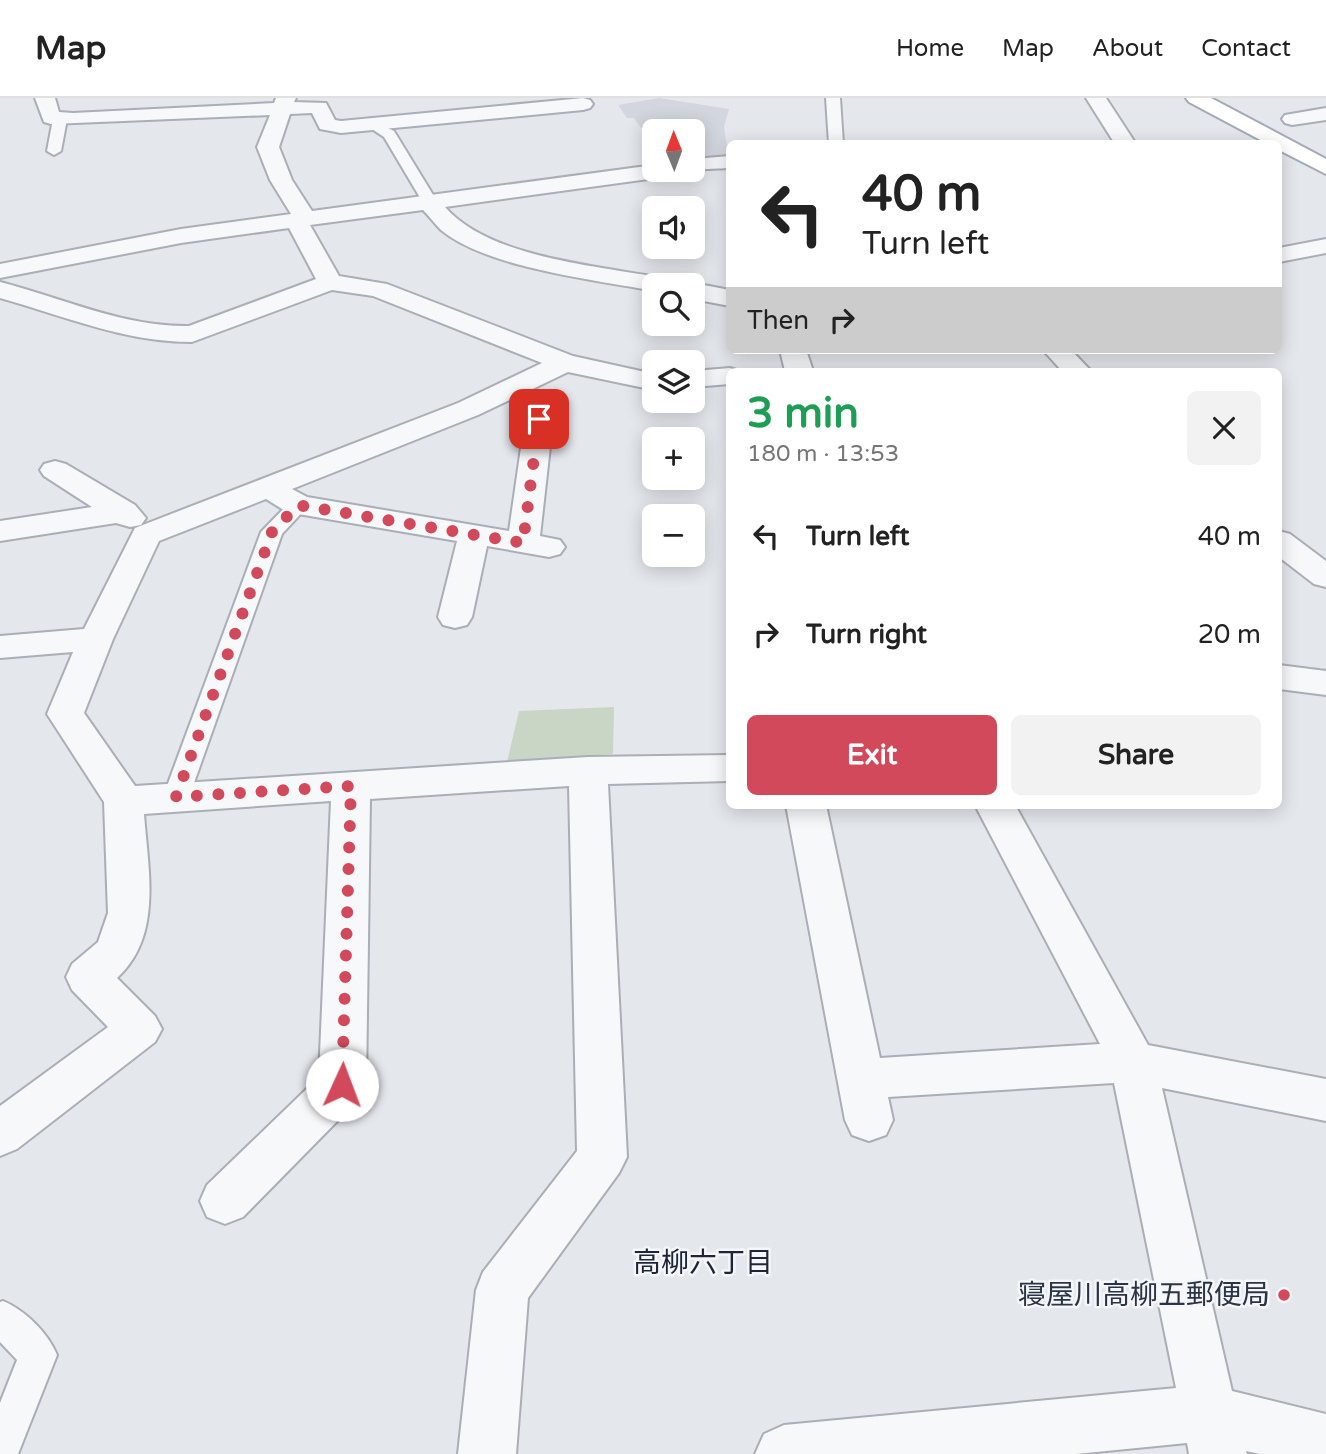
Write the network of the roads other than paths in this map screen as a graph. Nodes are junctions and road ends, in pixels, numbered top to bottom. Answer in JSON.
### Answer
{"nodes":[{"id":1,"x":45,"y":98,"type":"edge"},
{"id":2,"x":833,"y":98,"type":"edge"},
{"id":3,"x":1096,"y":98,"type":"edge"},
{"id":4,"x":1196,"y":98,"type":"edge"},
{"id":5,"x":1316,"y":98,"type":"edge"},
{"id":6,"x":284,"y":103,"type":"edge"},
{"id":7,"x":583,"y":104,"type":"dead end"},
{"id":8,"x":1273,"y":108,"type":"dead end"},
{"id":9,"x":1326,"y":113,"type":"edge"},
{"id":10,"x":60,"y":119,"type":"junction"},
{"id":11,"x":1292,"y":119,"type":"junction"},
{"id":12,"x":373,"y":125,"type":"junction"},
{"id":13,"x":1326,"y":138,"type":"edge"},
{"id":14,"x":836,"y":140,"type":"edge"},
{"id":15,"x":1123,"y":140,"type":"edge"},
{"id":16,"x":1276,"y":140,"type":"edge"},
{"id":17,"x":1282,"y":143,"type":"edge"},
{"id":18,"x":54,"y":151,"type":"dead end"},
{"id":19,"x":726,"y":162,"type":"edge"},
{"id":20,"x":705,"y":165,"type":"edge"},
{"id":21,"x":1326,"y":169,"type":"edge"},
{"id":22,"x":642,"y":173,"type":"edge"},
{"id":23,"x":430,"y":203,"type":"junction"},
{"id":24,"x":301,"y":220,"type":"junction"},
{"id":25,"x":1326,"y":246,"type":"edge"},
{"id":26,"x":1284,"y":248,"type":"edge"},
{"id":27,"x":0,"y":271,"type":"edge"},
{"id":28,"x":642,"y":281,"type":"edge"},
{"id":29,"x":330,"y":282,"type":"junction"},
{"id":30,"x":0,"y":290,"type":"edge"},
{"id":31,"x":705,"y":293,"type":"edge"},
{"id":32,"x":726,"y":297,"type":"edge"},
{"id":33,"x":1059,"y":354,"type":"edge"},
{"id":34,"x":565,"y":363,"type":"junction"},
{"id":35,"x":1074,"y":368,"type":"edge"},
{"id":36,"x":726,"y":376,"type":"edge"},
{"id":37,"x":705,"y":378,"type":"edge"},
{"id":38,"x":642,"y":379,"type":"edge"},
{"id":39,"x":539,"y":419,"type":"dead end"},
{"id":40,"x":55,"y":470,"type":"dead end"},
{"id":41,"x":283,"y":496,"type":"junction"},
{"id":42,"x":135,"y":523,"type":"junction"},
{"id":43,"x":0,"y":531,"type":"edge"},
{"id":44,"x":474,"y":535,"type":"junction"},
{"id":45,"x":1301,"y":549,"type":"edge"},
{"id":46,"x":1326,"y":577,"type":"edge"},
{"id":47,"x":455,"y":617,"type":"dead end"},
{"id":48,"x":96,"y":639,"type":"junction"},
{"id":49,"x":0,"y":647,"type":"edge"},
{"id":50,"x":1282,"y":677,"type":"edge"},
{"id":51,"x":1326,"y":683,"type":"edge"},
{"id":52,"x":726,"y":768,"type":"edge"},
{"id":53,"x":588,"y":771,"type":"junction"},
{"id":54,"x":351,"y":786,"type":"junction"},
{"id":55,"x":176,"y":797,"type":"junction"},
{"id":56,"x":124,"y":801,"type":"junction"},
{"id":57,"x":807,"y":809,"type":"edge"},
{"id":58,"x":997,"y":809,"type":"edge"},
{"id":59,"x":1133,"y":1062,"type":"junction"},
{"id":60,"x":1326,"y":1100,"type":"edge"},
{"id":61,"x":0,"y":1134,"type":"edge"},
{"id":62,"x":225,"y":1201,"type":"dead end"},
{"id":63,"x":3,"y":1320,"type":"dead end"},
{"id":64,"x":1213,"y":1434,"type":"edge"},
{"id":65,"x":1326,"y":1442,"type":"edge"},
{"id":66,"x":947,"y":1446,"type":"edge"},
{"id":67,"x":0,"y":1451,"type":"edge"},
{"id":68,"x":487,"y":1454,"type":"edge"},
{"id":69,"x":784,"y":1454,"type":"edge"}],
"edges":[{"from":1,"to":10,"type":"street"},
{"from":2,"to":14,"type":"lane"},
{"from":3,"to":15,"type":"street"},
{"from":4,"to":16,"type":"main road"},
{"from":5,"to":9,"type":"street"},
{"from":6,"to":10,"type":"street"},
{"from":6,"to":12,"type":"street"},
{"from":6,"to":24,"type":"street"},
{"from":7,"to":12,"type":"street"},
{"from":8,"to":11,"type":"main road"},
{"from":9,"to":11,"type":"street"},
{"from":10,"to":18,"type":"lane"},
{"from":11,"to":13,"type":"main road"},
{"from":12,"to":23,"type":"lane"},
{"from":17,"to":21,"type":"main road"},
{"from":19,"to":20,"type":"street"},
{"from":22,"to":23,"type":"street"},
{"from":23,"to":24,"type":"street"},
{"from":23,"to":28,"type":"street"},
{"from":24,"to":27,"type":"street"},
{"from":24,"to":29,"type":"street"},
{"from":25,"to":26,"type":"street"},
{"from":29,"to":30,"type":"street"},
{"from":29,"to":34,"type":"street"},
{"from":31,"to":32,"type":"street"},
{"from":33,"to":35,"type":"street"},
{"from":34,"to":38,"type":"street"},
{"from":34,"to":41,"type":"street"},
{"from":36,"to":37,"type":"street"},
{"from":39,"to":44,"type":"street"},
{"from":40,"to":42,"type":"street"},
{"from":41,"to":42,"type":"street"},
{"from":41,"to":44,"type":"street"},
{"from":41,"to":55,"type":"lane"},
{"from":42,"to":43,"type":"street"},
{"from":42,"to":48,"type":"street"},
{"from":44,"to":47,"type":"street"},
{"from":45,"to":46,"type":"street"},
{"from":48,"to":49,"type":"street"},
{"from":48,"to":56,"type":"street"},
{"from":50,"to":51,"type":"street"},
{"from":52,"to":53,"type":"street"},
{"from":53,"to":54,"type":"street"},
{"from":53,"to":68,"type":"street"},
{"from":54,"to":55,"type":"street"},
{"from":54,"to":62,"type":"street"},
{"from":55,"to":56,"type":"street"},
{"from":56,"to":61,"type":"street"},
{"from":57,"to":59,"type":"street"},
{"from":58,"to":59,"type":"street"},
{"from":59,"to":60,"type":"street"},
{"from":59,"to":64,"type":"street"},
{"from":63,"to":67,"type":"lane"},
{"from":64,"to":65,"type":"street"},
{"from":64,"to":66,"type":"street"},
{"from":66,"to":69,"type":"street"}]}
